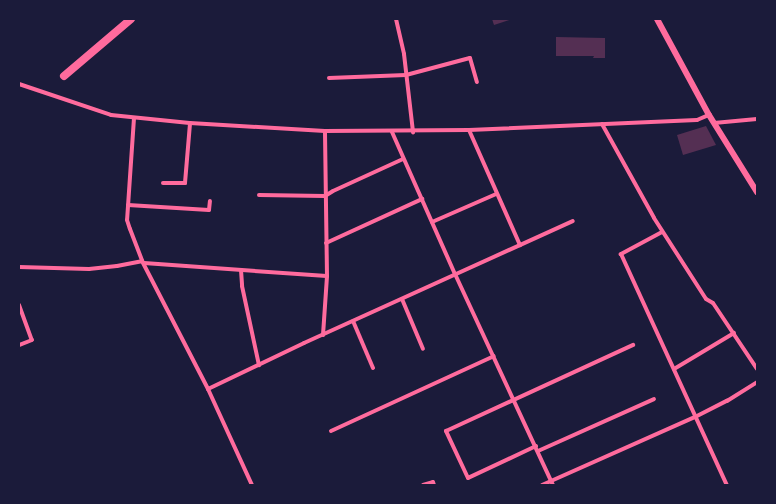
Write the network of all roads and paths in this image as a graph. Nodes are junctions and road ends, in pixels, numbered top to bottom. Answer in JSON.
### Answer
{"nodes":[{"id":1,"x":131,"y":19,"type":"edge"},
{"id":2,"x":398,"y":19,"type":"edge"},
{"id":3,"x":657,"y":19,"type":"edge"},
{"id":4,"x":406,"y":75,"type":"junction"},
{"id":5,"x":64,"y":76,"type":"dead end"},
{"id":6,"x":329,"y":78,"type":"dead end"},
{"id":7,"x":478,"y":82,"type":"dead end"},
{"id":8,"x":19,"y":84,"type":"edge"},
{"id":9,"x":709,"y":115,"type":"junction"},
{"id":10,"x":134,"y":118,"type":"junction"},
{"id":11,"x":757,"y":119,"type":"edge"},
{"id":12,"x":190,"y":123,"type":"junction"},
{"id":13,"x":714,"y":123,"type":"junction"},
{"id":14,"x":602,"y":124,"type":"junction"},
{"id":15,"x":469,"y":130,"type":"junction"},
{"id":16,"x":325,"y":131,"type":"junction"},
{"id":17,"x":392,"y":132,"type":"junction"},
{"id":18,"x":413,"y":132,"type":"junction"},
{"id":19,"x":403,"y":159,"type":"junction"},
{"id":20,"x":163,"y":183,"type":"dead end"},
{"id":21,"x":757,"y":192,"type":"edge"},
{"id":22,"x":496,"y":194,"type":"junction"},
{"id":23,"x":259,"y":195,"type":"dead end"},
{"id":24,"x":325,"y":196,"type":"junction"},
{"id":25,"x":422,"y":199,"type":"junction"},
{"id":26,"x":210,"y":201,"type":"dead end"},
{"id":27,"x":128,"y":205,"type":"junction"},
{"id":28,"x":573,"y":221,"type":"dead end"},
{"id":29,"x":432,"y":222,"type":"junction"},
{"id":30,"x":662,"y":232,"type":"junction"},
{"id":31,"x":326,"y":243,"type":"junction"},
{"id":32,"x":520,"y":245,"type":"junction"},
{"id":33,"x":143,"y":262,"type":"junction"},
{"id":34,"x":19,"y":267,"type":"edge"},
{"id":35,"x":241,"y":270,"type":"junction"},
{"id":36,"x":456,"y":274,"type":"junction"},
{"id":37,"x":327,"y":276,"type":"junction"},
{"id":38,"x":402,"y":299,"type":"junction"},
{"id":39,"x":19,"y":305,"type":"edge"},
{"id":40,"x":353,"y":321,"type":"junction"},
{"id":41,"x":734,"y":333,"type":"junction"},
{"id":42,"x":323,"y":335,"type":"junction"},
{"id":43,"x":19,"y":345,"type":"edge"},
{"id":44,"x":633,"y":345,"type":"dead end"},
{"id":45,"x":423,"y":349,"type":"dead end"},
{"id":46,"x":494,"y":356,"type":"junction"},
{"id":47,"x":259,"y":365,"type":"junction"},
{"id":48,"x":373,"y":368,"type":"dead end"},
{"id":49,"x":674,"y":369,"type":"junction"},
{"id":50,"x":757,"y":369,"type":"edge"},
{"id":51,"x":757,"y":382,"type":"edge"},
{"id":52,"x":208,"y":389,"type":"junction"},
{"id":53,"x":654,"y":399,"type":"dead end"},
{"id":54,"x":514,"y":400,"type":"junction"},
{"id":55,"x":695,"y":417,"type":"junction"},
{"id":56,"x":331,"y":431,"type":"dead end"},
{"id":57,"x":536,"y":446,"type":"junction"},
{"id":58,"x":538,"y":451,"type":"junction"},
{"id":59,"x":551,"y":480,"type":"junction"},
{"id":60,"x":726,"y":484,"type":"edge"},
{"id":61,"x":252,"y":485,"type":"edge"},
{"id":62,"x":423,"y":485,"type":"edge"},
{"id":63,"x":434,"y":485,"type":"edge"},
{"id":64,"x":542,"y":485,"type":"edge"},
{"id":65,"x":553,"y":485,"type":"edge"},
{"id":66,"x":720,"y":485,"type":"edge"}],
"edges":[{"from":1,"to":5,"type":"main road"},
{"from":2,"to":4,"type":"street"},
{"from":3,"to":9,"type":"street"},
{"from":4,"to":6,"type":"street"},
{"from":4,"to":7,"type":"street"},
{"from":4,"to":18,"type":"street"},
{"from":8,"to":10,"type":"street"},
{"from":9,"to":13,"type":"street"},
{"from":9,"to":14,"type":"street"},
{"from":10,"to":12,"type":"street"},
{"from":10,"to":27,"type":"street"},
{"from":11,"to":13,"type":"street"},
{"from":12,"to":16,"type":"street"},
{"from":12,"to":20,"type":"street"},
{"from":13,"to":21,"type":"street"},
{"from":14,"to":15,"type":"street"},
{"from":14,"to":30,"type":"street"},
{"from":15,"to":18,"type":"street"},
{"from":15,"to":22,"type":"street"},
{"from":16,"to":17,"type":"street"},
{"from":16,"to":24,"type":"street"},
{"from":17,"to":18,"type":"street"},
{"from":17,"to":19,"type":"street"},
{"from":19,"to":24,"type":"street"},
{"from":19,"to":25,"type":"street"},
{"from":22,"to":29,"type":"street"},
{"from":22,"to":32,"type":"street"},
{"from":23,"to":24,"type":"street"},
{"from":24,"to":31,"type":"street"},
{"from":25,"to":29,"type":"street"},
{"from":25,"to":31,"type":"street"},
{"from":26,"to":27,"type":"street"},
{"from":27,"to":33,"type":"street"},
{"from":28,"to":32,"type":"street"},
{"from":29,"to":36,"type":"street"},
{"from":30,"to":41,"type":"street"},
{"from":30,"to":49,"type":"street"},
{"from":31,"to":37,"type":"street"},
{"from":32,"to":36,"type":"street"},
{"from":33,"to":34,"type":"street"},
{"from":33,"to":35,"type":"street"},
{"from":33,"to":52,"type":"street"},
{"from":35,"to":37,"type":"street"},
{"from":35,"to":47,"type":"street"},
{"from":36,"to":38,"type":"street"},
{"from":36,"to":46,"type":"street"},
{"from":37,"to":42,"type":"street"},
{"from":38,"to":40,"type":"street"},
{"from":38,"to":45,"type":"street"},
{"from":39,"to":43,"type":"street"},
{"from":40,"to":42,"type":"street"},
{"from":40,"to":48,"type":"street"},
{"from":41,"to":49,"type":"street"},
{"from":41,"to":50,"type":"street"},
{"from":42,"to":47,"type":"street"},
{"from":44,"to":54,"type":"street"},
{"from":46,"to":54,"type":"street"},
{"from":46,"to":56,"type":"street"},
{"from":47,"to":52,"type":"street"},
{"from":49,"to":55,"type":"street"},
{"from":51,"to":55,"type":"street"},
{"from":52,"to":61,"type":"street"},
{"from":53,"to":58,"type":"street"},
{"from":54,"to":57,"type":"street"},
{"from":54,"to":57,"type":"street"},
{"from":55,"to":59,"type":"street"},
{"from":55,"to":60,"type":"street"},
{"from":57,"to":58,"type":"street"},
{"from":58,"to":59,"type":"street"},
{"from":59,"to":64,"type":"street"},
{"from":59,"to":65,"type":"street"},
{"from":60,"to":66,"type":"street"},
{"from":62,"to":63,"type":"street"}]}
